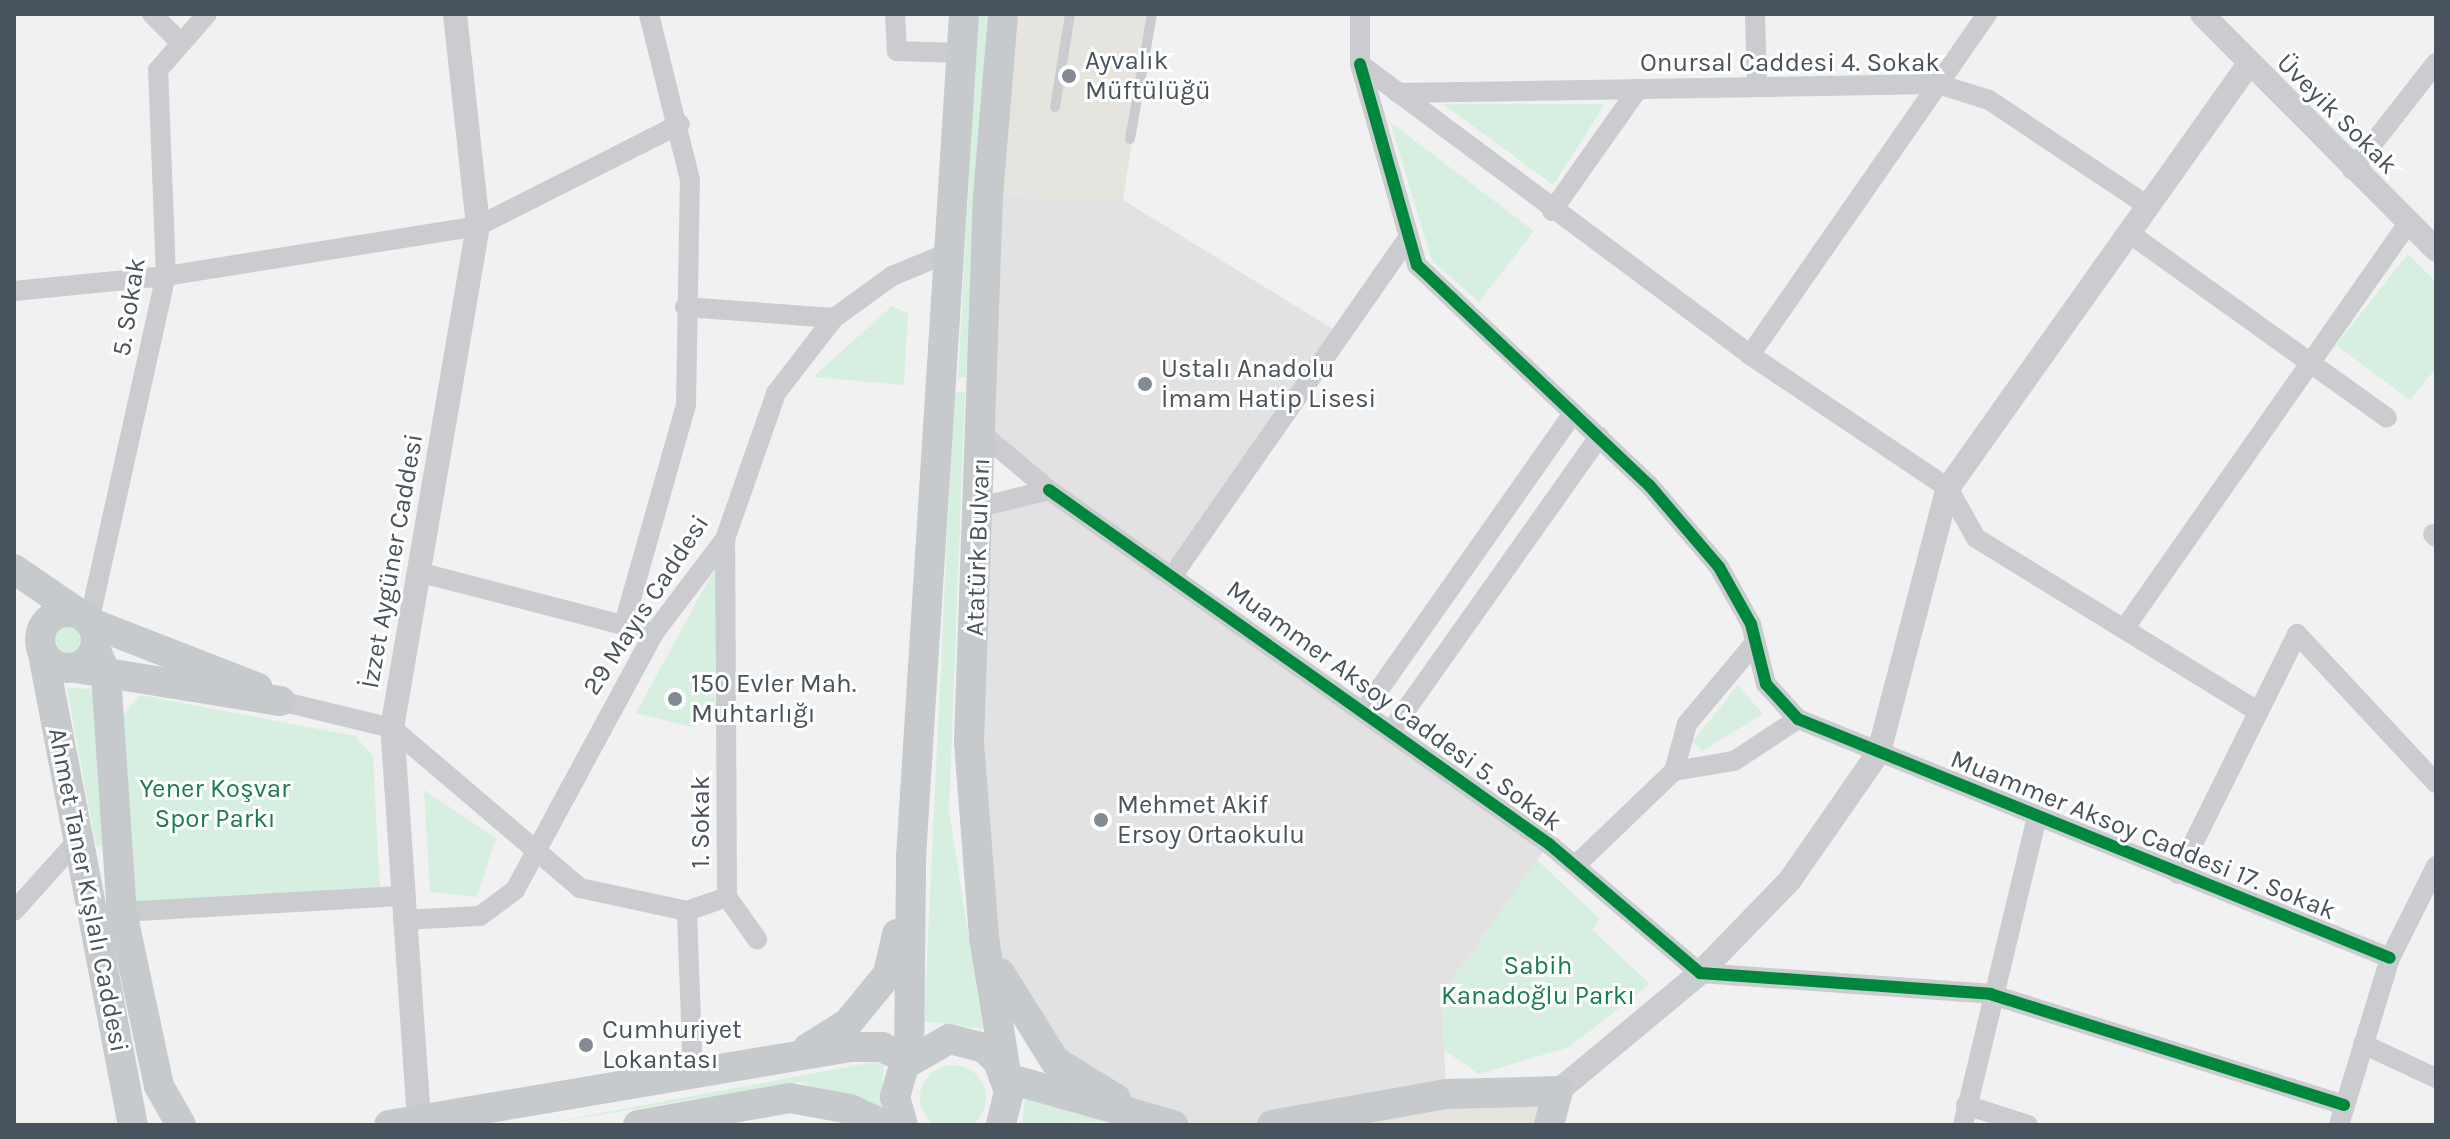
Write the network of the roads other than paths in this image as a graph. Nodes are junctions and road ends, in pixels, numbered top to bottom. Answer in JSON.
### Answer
{"nodes":[{"id":1,"x":152,"y":14,"type":"edge"},
{"id":2,"x":207,"y":14,"type":"edge"},
{"id":3,"x":455,"y":14,"type":"edge"},
{"id":4,"x":649,"y":14,"type":"edge"},
{"id":5,"x":895,"y":14,"type":"edge"},
{"id":6,"x":964,"y":14,"type":"edge"},
{"id":7,"x":1003,"y":14,"type":"edge"},
{"id":8,"x":1070,"y":14,"type":"edge"},
{"id":9,"x":1152,"y":14,"type":"edge"},
{"id":10,"x":1360,"y":14,"type":"edge"},
{"id":11,"x":1755,"y":14,"type":"edge"},
{"id":12,"x":1987,"y":14,"type":"edge"},
{"id":13,"x":2202,"y":14,"type":"edge"},
{"id":14,"x":179,"y":41,"type":"junction"},
{"id":15,"x":962,"y":53,"type":"junction"},
{"id":16,"x":2436,"y":63,"type":"edge"},
{"id":17,"x":1360,"y":64,"type":"junction"},
{"id":18,"x":2248,"y":65,"type":"junction"},
{"id":19,"x":1938,"y":84,"type":"junction"},
{"id":20,"x":1757,"y":87,"type":"junction"},
{"id":21,"x":1638,"y":89,"type":"junction"},
{"id":22,"x":1398,"y":93,"type":"junction"},
{"id":23,"x":1055,"y":107,"type":"dead end"},
{"id":24,"x":680,"y":124,"type":"junction"},
{"id":25,"x":1130,"y":139,"type":"dead end"},
{"id":26,"x":2352,"y":170,"type":"junction"},
{"id":27,"x":2148,"y":206,"type":"junction"},
{"id":28,"x":1552,"y":211,"type":"junction"},
{"id":29,"x":2408,"y":224,"type":"junction"},
{"id":30,"x":478,"y":226,"type":"junction"},
{"id":31,"x":2129,"y":233,"type":"junction"},
{"id":32,"x":1405,"y":242,"type":"junction"},
{"id":33,"x":2436,"y":250,"type":"edge"},
{"id":34,"x":950,"y":252,"type":"junction"},
{"id":35,"x":166,"y":276,"type":"junction"},
{"id":36,"x":14,"y":291,"type":"edge"},
{"id":37,"x":685,"y":307,"type":"junction"},
{"id":38,"x":834,"y":318,"type":"junction"},
{"id":39,"x":1750,"y":355,"type":"junction"},
{"id":40,"x":2308,"y":362,"type":"junction"},
{"id":41,"x":1573,"y":414,"type":"junction"},
{"id":42,"x":2387,"y":418,"type":"dead end"},
{"id":43,"x":982,"y":434,"type":"junction"},
{"id":44,"x":1599,"y":437,"type":"junction"},
{"id":45,"x":1948,"y":488,"type":"junction"},
{"id":46,"x":1049,"y":490,"type":"junction"},
{"id":47,"x":980,"y":507,"type":"junction"},
{"id":48,"x":725,"y":539,"type":"junction"},
{"id":49,"x":14,"y":569,"type":"edge"},
{"id":50,"x":418,"y":572,"type":"junction"},
{"id":51,"x":1173,"y":575,"type":"junction"},
{"id":52,"x":624,"y":624,"type":"junction"},
{"id":53,"x":14,"y":628,"type":"edge"},
{"id":54,"x":2124,"y":629,"type":"junction"},
{"id":55,"x":654,"y":633,"type":"junction"},
{"id":56,"x":1754,"y":644,"type":"junction"},
{"id":57,"x":90,"y":645,"type":"junction"},
{"id":58,"x":41,"y":650,"type":"junction"},
{"id":59,"x":280,"y":701,"type":"junction"},
{"id":60,"x":1366,"y":708,"type":"junction"},
{"id":61,"x":2256,"y":710,"type":"junction"},
{"id":62,"x":1798,"y":719,"type":"junction"},
{"id":63,"x":392,"y":728,"type":"junction"},
{"id":64,"x":1393,"y":728,"type":"junction"},
{"id":65,"x":1879,"y":752,"type":"junction"},
{"id":66,"x":1674,"y":771,"type":"junction"},
{"id":67,"x":2436,"y":783,"type":"edge"},
{"id":68,"x":2037,"y":816,"type":"junction"},
{"id":69,"x":78,"y":840,"type":"junction"},
{"id":70,"x":533,"y":850,"type":"junction"},
{"id":71,"x":911,"y":857,"type":"junction"},
{"id":72,"x":1576,"y":865,"type":"junction"},
{"id":73,"x":2436,"y":866,"type":"edge"},
{"id":74,"x":2178,"y":874,"type":"junction"},
{"id":75,"x":727,"y":897,"type":"junction"},
{"id":76,"x":402,"y":908,"type":"junction"},
{"id":77,"x":14,"y":911,"type":"edge"},
{"id":78,"x":687,"y":911,"type":"junction"},
{"id":79,"x":122,"y":912,"type":"junction"},
{"id":80,"x":984,"y":938,"type":"junction"},
{"id":81,"x":757,"y":939,"type":"dead end"},
{"id":82,"x":2390,"y":958,"type":"junction"},
{"id":83,"x":1700,"y":973,"type":"junction"},
{"id":84,"x":1990,"y":994,"type":"junction"},
{"id":85,"x":2363,"y":1044,"type":"junction"},
{"id":86,"x":909,"y":1060,"type":"junction"},
{"id":87,"x":742,"y":1068,"type":"junction"},
{"id":88,"x":693,"y":1076,"type":"junction"},
{"id":89,"x":1007,"y":1078,"type":"junction"},
{"id":90,"x":2436,"y":1078,"type":"edge"},
{"id":91,"x":1558,"y":1091,"type":"junction"},
{"id":92,"x":790,"y":1098,"type":"junction"},
{"id":93,"x":1965,"y":1115,"type":"edge"},
{"id":94,"x":2342,"y":1115,"type":"edge"},
{"id":95,"x":419,"y":1120,"type":"junction"},
{"id":96,"x":1162,"y":1123,"type":"edge"},
{"id":97,"x":133,"y":1125,"type":"edge"},
{"id":98,"x":181,"y":1125,"type":"edge"},
{"id":99,"x":389,"y":1125,"type":"edge"},
{"id":100,"x":638,"y":1125,"type":"edge"},
{"id":101,"x":816,"y":1125,"type":"edge"},
{"id":102,"x":884,"y":1125,"type":"edge"},
{"id":103,"x":903,"y":1125,"type":"edge"},
{"id":104,"x":1001,"y":1125,"type":"edge"},
{"id":105,"x":1272,"y":1125,"type":"edge"},
{"id":106,"x":1549,"y":1125,"type":"edge"},
{"id":107,"x":2028,"y":1125,"type":"edge"}],
"edges":[{"from":1,"to":14,"type":"street"},
{"from":2,"to":14,"type":"street","name":"5. Sokak"},
{"from":3,"to":30,"type":"street","name":"İzzet Aygüner Caddesi"},
{"from":4,"to":24,"type":"street"},
{"from":5,"to":15,"type":"street"},
{"from":6,"to":15,"type":"main road","name":"Atatürk Bulvarı"},
{"from":7,"to":43,"type":"main road","name":"Atatürk Bulvarı"},
{"from":8,"to":23,"type":"lane"},
{"from":9,"to":25,"type":"lane"},
{"from":10,"to":17,"type":"street"},
{"from":11,"to":20,"type":"street"},
{"from":12,"to":19,"type":"street"},
{"from":13,"to":18,"type":"street","name":"Üveyik Sokak"},
{"from":14,"to":35,"type":"street","name":"5. Sokak"},
{"from":15,"to":34,"type":"main road","name":"Atatürk Bulvarı"},
{"from":16,"to":26,"type":"street"},
{"from":17,"to":22,"type":"street"},
{"from":17,"to":32,"type":"street"},
{"from":18,"to":26,"type":"street","name":"Üveyik Sokak"},
{"from":18,"to":27,"type":"street"},
{"from":19,"to":20,"type":"street","name":"Onursal Caddesi 4. Sokak"},
{"from":19,"to":27,"type":"street","name":"Onursal Caddesi 4. Sokak"},
{"from":19,"to":39,"type":"street"},
{"from":20,"to":21,"type":"street","name":"Onursal Caddesi 4. Sokak"},
{"from":21,"to":22,"type":"street","name":"Onursal Caddesi 4. Sokak"},
{"from":21,"to":28,"type":"street"},
{"from":22,"to":28,"type":"street"},
{"from":24,"to":30,"type":"street"},
{"from":24,"to":37,"type":"street"},
{"from":26,"to":29,"type":"street","name":"Üveyik Sokak"},
{"from":27,"to":31,"type":"street"},
{"from":28,"to":39,"type":"street"},
{"from":29,"to":33,"type":"street","name":"Üveyik Sokak"},
{"from":29,"to":40,"type":"street"},
{"from":30,"to":35,"type":"street"},
{"from":30,"to":50,"type":"street","name":"İzzet Aygüner Caddesi"},
{"from":31,"to":40,"type":"street"},
{"from":31,"to":45,"type":"street"},
{"from":32,"to":41,"type":"street"},
{"from":32,"to":51,"type":"street"},
{"from":34,"to":38,"type":"street","name":"29 Mayıs Caddesi"},
{"from":34,"to":71,"type":"main road","name":"Atatürk Bulvarı"},
{"from":35,"to":36,"type":"street"},
{"from":35,"to":57,"type":"street","name":"5. Sokak"},
{"from":37,"to":38,"type":"street"},
{"from":37,"to":52,"type":"street"},
{"from":38,"to":48,"type":"street","name":"29 Mayıs Caddesi"},
{"from":39,"to":45,"type":"street"},
{"from":40,"to":42,"type":"street"},
{"from":40,"to":54,"type":"street"},
{"from":41,"to":44,"type":"street"},
{"from":41,"to":60,"type":"street"},
{"from":43,"to":46,"type":"street","name":"Muammer Aksoy Caddesi 5. Sokak"},
{"from":43,"to":47,"type":"main road","name":"Atatürk Bulvarı"},
{"from":44,"to":56,"type":"street"},
{"from":44,"to":64,"type":"street"},
{"from":45,"to":54,"type":"street"},
{"from":45,"to":65,"type":"street"},
{"from":46,"to":47,"type":"street"},
{"from":46,"to":51,"type":"street","name":"Muammer Aksoy Caddesi 5. Sokak"},
{"from":47,"to":80,"type":"main road","name":"Atatürk Bulvarı"},
{"from":48,"to":55,"type":"street","name":"29 Mayıs Caddesi"},
{"from":48,"to":75,"type":"street","name":"1. Sokak"},
{"from":49,"to":57,"type":"main road"},
{"from":50,"to":52,"type":"street"},
{"from":50,"to":63,"type":"street","name":"İzzet Aygüner Caddesi"},
{"from":51,"to":60,"type":"street","name":"Muammer Aksoy Caddesi 5. Sokak"},
{"from":52,"to":55,"type":"street"},
{"from":53,"to":58,"type":"main road"},
{"from":54,"to":61,"type":"street"},
{"from":55,"to":70,"type":"street","name":"29 Mayıs Caddesi"},
{"from":56,"to":62,"type":"street"},
{"from":56,"to":66,"type":"street"},
{"from":57,"to":58,"type":"main road"},
{"from":57,"to":58,"type":"main road"},
{"from":57,"to":59,"type":"main road"},
{"from":57,"to":59,"type":"main road"},
{"from":57,"to":79,"type":"main road","name":"Ahmet Taner Kışlalı Caddesi"},
{"from":58,"to":69,"type":"main road","name":"Ahmet Taner Kışlalı Caddesi"},
{"from":59,"to":63,"type":"street"},
{"from":60,"to":64,"type":"street","name":"Muammer Aksoy Caddesi 5. Sokak"},
{"from":61,"to":67,"type":"street"},
{"from":61,"to":74,"type":"street"},
{"from":62,"to":65,"type":"street","name":"Muammer Aksoy Caddesi 17. Sokak"},
{"from":62,"to":66,"type":"street"},
{"from":63,"to":70,"type":"street"},
{"from":63,"to":76,"type":"street","name":"İzzet Aygüner Caddesi"},
{"from":64,"to":72,"type":"street","name":"Muammer Aksoy Caddesi 5. Sokak"},
{"from":65,"to":68,"type":"street","name":"Muammer Aksoy Caddesi 17. Sokak"},
{"from":65,"to":83,"type":"street"},
{"from":66,"to":72,"type":"street"},
{"from":68,"to":74,"type":"street","name":"Muammer Aksoy Caddesi 17. Sokak"},
{"from":68,"to":84,"type":"street"},
{"from":69,"to":77,"type":"street"},
{"from":69,"to":97,"type":"main road","name":"Ahmet Taner Kışlalı Caddesi"},
{"from":70,"to":76,"type":"street","name":"29 Mayıs Caddesi"},
{"from":70,"to":78,"type":"street"},
{"from":71,"to":86,"type":"main road","name":"Atatürk Bulvarı"},
{"from":71,"to":87,"type":"main road"},
{"from":72,"to":83,"type":"street","name":"Muammer Aksoy Caddesi 5. Sokak"},
{"from":73,"to":82,"type":"street"},
{"from":74,"to":82,"type":"street","name":"Muammer Aksoy Caddesi 17. Sokak"},
{"from":75,"to":78,"type":"street","name":"1. Sokak"},
{"from":75,"to":81,"type":"street"},
{"from":76,"to":79,"type":"street","name":"29 Mayıs Caddesi"},
{"from":76,"to":95,"type":"street","name":"İzzet Aygüner Caddesi"},
{"from":78,"to":88,"type":"street"},
{"from":79,"to":98,"type":"main road","name":"Ahmet Taner Kışlalı Caddesi"},
{"from":80,"to":89,"type":"main road","name":"Atatürk Bulvarı"},
{"from":80,"to":96,"type":"main road"},
{"from":82,"to":85,"type":"street"},
{"from":83,"to":84,"type":"street"},
{"from":83,"to":91,"type":"street"},
{"from":84,"to":93,"type":"street"},
{"from":84,"to":94,"type":"street"},
{"from":85,"to":90,"type":"street"},
{"from":85,"to":94,"type":"street"},
{"from":86,"to":87,"type":"main road"},
{"from":86,"to":89,"type":"main road"},
{"from":86,"to":103,"type":"main road","name":"Atatürk Bulvarı"},
{"from":87,"to":88,"type":"main road"},
{"from":88,"to":95,"type":"main road"},
{"from":89,"to":96,"type":"main road"},
{"from":89,"to":104,"type":"main road","name":"Atatürk Bulvarı"},
{"from":91,"to":105,"type":"main road"},
{"from":91,"to":106,"type":"main road"},
{"from":92,"to":100,"type":"main road"},
{"from":92,"to":101,"type":"main road"},
{"from":92,"to":102,"type":"main road"},
{"from":93,"to":107,"type":"street"},
{"from":95,"to":99,"type":"main road"}]}
